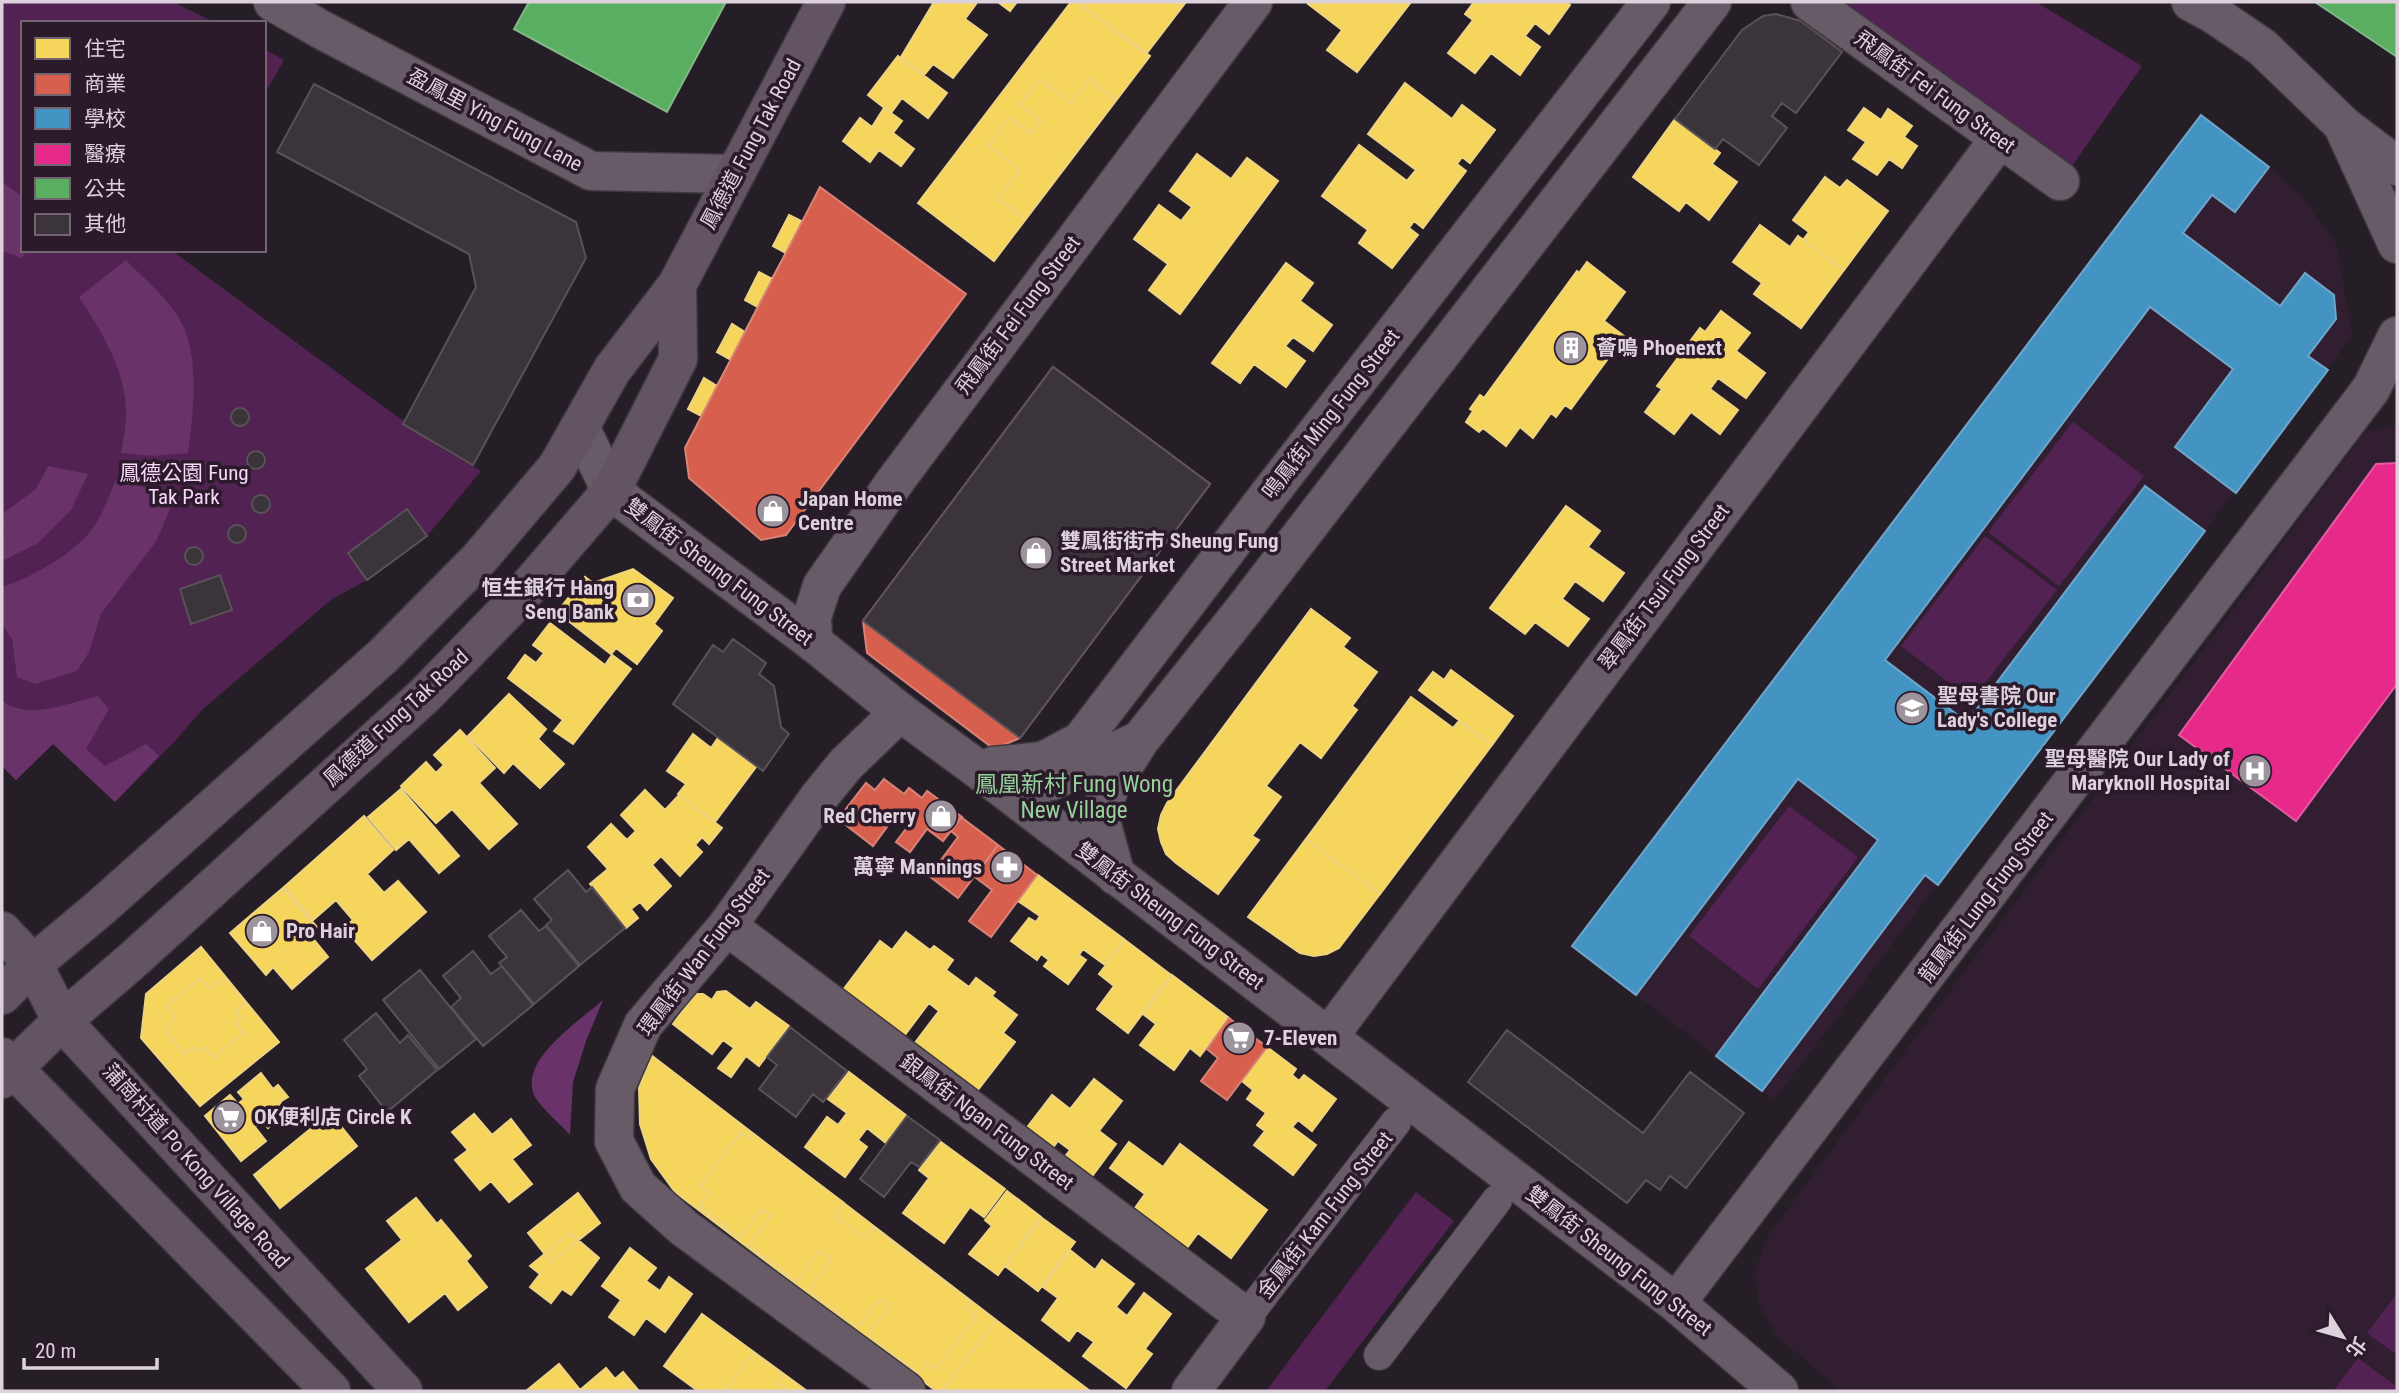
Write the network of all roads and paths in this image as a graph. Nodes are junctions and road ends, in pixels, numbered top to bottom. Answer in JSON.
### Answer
{"nodes":[{"id":1,"x":273,"y":2,"type":"edge"},
{"id":2,"x":826,"y":2,"type":"edge"},
{"id":3,"x":1253,"y":2,"type":"edge"},
{"id":4,"x":1651,"y":2,"type":"edge"},
{"id":5,"x":1712,"y":2,"type":"edge"},
{"id":6,"x":1810,"y":2,"type":"edge"},
{"id":7,"x":2191,"y":2,"type":"edge"},
{"id":8,"x":2344,"y":126,"type":"junction"},
{"id":9,"x":2000,"y":138,"type":"junction"},
{"id":10,"x":2397,"y":166,"type":"edge"},
{"id":11,"x":734,"y":174,"type":"junction"},
{"id":12,"x":2060,"y":181,"type":"dead end"},
{"id":13,"x":2397,"y":244,"type":"edge"},
{"id":14,"x":677,"y":285,"type":"junction"},
{"id":15,"x":2397,"y":337,"type":"edge"},
{"id":16,"x":2384,"y":388,"type":"edge"},
{"id":17,"x":580,"y":427,"type":"junction"},
{"id":18,"x":611,"y":491,"type":"junction"},
{"id":19,"x":813,"y":642,"type":"junction"},
{"id":20,"x":900,"y":712,"type":"junction"},
{"id":21,"x":1140,"y":740,"type":"junction"},
{"id":22,"x":975,"y":768,"type":"junction"},
{"id":23,"x":1116,"y":876,"type":"junction"},
{"id":24,"x":727,"y":926,"type":"junction"},
{"id":25,"x":2,"y":931,"type":"edge"},
{"id":26,"x":33,"y":964,"type":"junction"},
{"id":27,"x":2,"y":995,"type":"edge"},
{"id":28,"x":62,"y":1020,"type":"junction"},
{"id":29,"x":1329,"y":1037,"type":"junction"},
{"id":30,"x":5,"y":1068,"type":"edge"},
{"id":31,"x":1396,"y":1122,"type":"dead end"},
{"id":32,"x":1497,"y":1199,"type":"dead end"},
{"id":33,"x":1676,"y":1303,"type":"junction"},
{"id":34,"x":1250,"y":1312,"type":"junction"},
{"id":35,"x":1379,"y":1355,"type":"dead end"},
{"id":36,"x":331,"y":1391,"type":"edge"},
{"id":37,"x":403,"y":1391,"type":"edge"},
{"id":38,"x":906,"y":1391,"type":"edge"},
{"id":39,"x":1191,"y":1391,"type":"edge"},
{"id":40,"x":1779,"y":1391,"type":"edge"}],
"edges":[{"from":1,"to":11,"type":"street","name":"盈鳳里 Ying Fung Lane"},
{"from":2,"to":11,"type":"main road","name":"鳳德道 Fung Tak Road"},
{"from":3,"to":19,"type":"street","name":"飛鳳街 Fei Fung Street"},
{"from":4,"to":22,"type":"street","name":"鳴鳳街 Ming Fung Street"},
{"from":5,"to":21,"type":"street"},
{"from":6,"to":9,"type":"street","name":"飛鳳街 Fei Fung Street"},
{"from":7,"to":8,"type":"street"},
{"from":8,"to":10,"type":"street"},
{"from":8,"to":13,"type":"street"},
{"from":9,"to":12,"type":"street","name":"飛鳳街 Fei Fung Street"},
{"from":9,"to":29,"type":"street","name":"翠鳳街 Tsui Fung Street"},
{"from":11,"to":14,"type":"main road","name":"鳳德道 Fung Tak Road"},
{"from":14,"to":17,"type":"main road","name":"鳳德道 Fung Tak Road"},
{"from":14,"to":18,"type":"main road","name":"鳳德道 Fung Tak Road"},
{"from":15,"to":16,"type":"street","name":"龍鳳街 Lung Fung Street"},
{"from":16,"to":33,"type":"street","name":"龍鳳街 Lung Fung Street"},
{"from":17,"to":18,"type":"street","name":"雙鳳街 Sheung Fung Street"},
{"from":17,"to":26,"type":"main road","name":"鳳德道 Fung Tak Road"},
{"from":18,"to":19,"type":"street","name":"雙鳳街 Sheung Fung Street"},
{"from":18,"to":28,"type":"main road","name":"鳳德道 Fung Tak Road"},
{"from":19,"to":20,"type":"street","name":"雙鳳街 Sheung Fung Street"},
{"from":20,"to":22,"type":"street","name":"雙鳳街 Sheung Fung Street"},
{"from":20,"to":24,"type":"street","name":"環鳳街 Wan Fung Street"},
{"from":21,"to":22,"type":"street"},
{"from":21,"to":23,"type":"street"},
{"from":22,"to":23,"type":"street","name":"雙鳳街 Sheung Fung Street"},
{"from":23,"to":29,"type":"street","name":"雙鳳街 Sheung Fung Street"},
{"from":24,"to":34,"type":"street","name":"銀鳳街 Ngan Fung Street"},
{"from":24,"to":38,"type":"street","name":"環鳳街 Wan Fung Street"},
{"from":25,"to":26,"type":"main road","name":"蒲崗村道 Po Kong Village Road"},
{"from":26,"to":27,"type":"main road","name":"鳳德道 Fung Tak Road"},
{"from":26,"to":28,"type":"main road","name":"蒲崗村道 Po Kong Village Road"},
{"from":28,"to":30,"type":"main road","name":"鳳德道 Fung Tak Road"},
{"from":28,"to":37,"type":"main road","name":"蒲崗村道 Po Kong Village Road"},
{"from":29,"to":33,"type":"street","name":"雙鳳街 Sheung Fung Street"},
{"from":30,"to":36,"type":"main road"},
{"from":31,"to":34,"type":"street","name":"金鳳街 Kam Fung Street"},
{"from":32,"to":35,"type":"street"},
{"from":33,"to":40,"type":"street","name":"雙鳳街 Sheung Fung Street"},
{"from":34,"to":39,"type":"street","name":"金鳳街 Kam Fung Street"}]}
